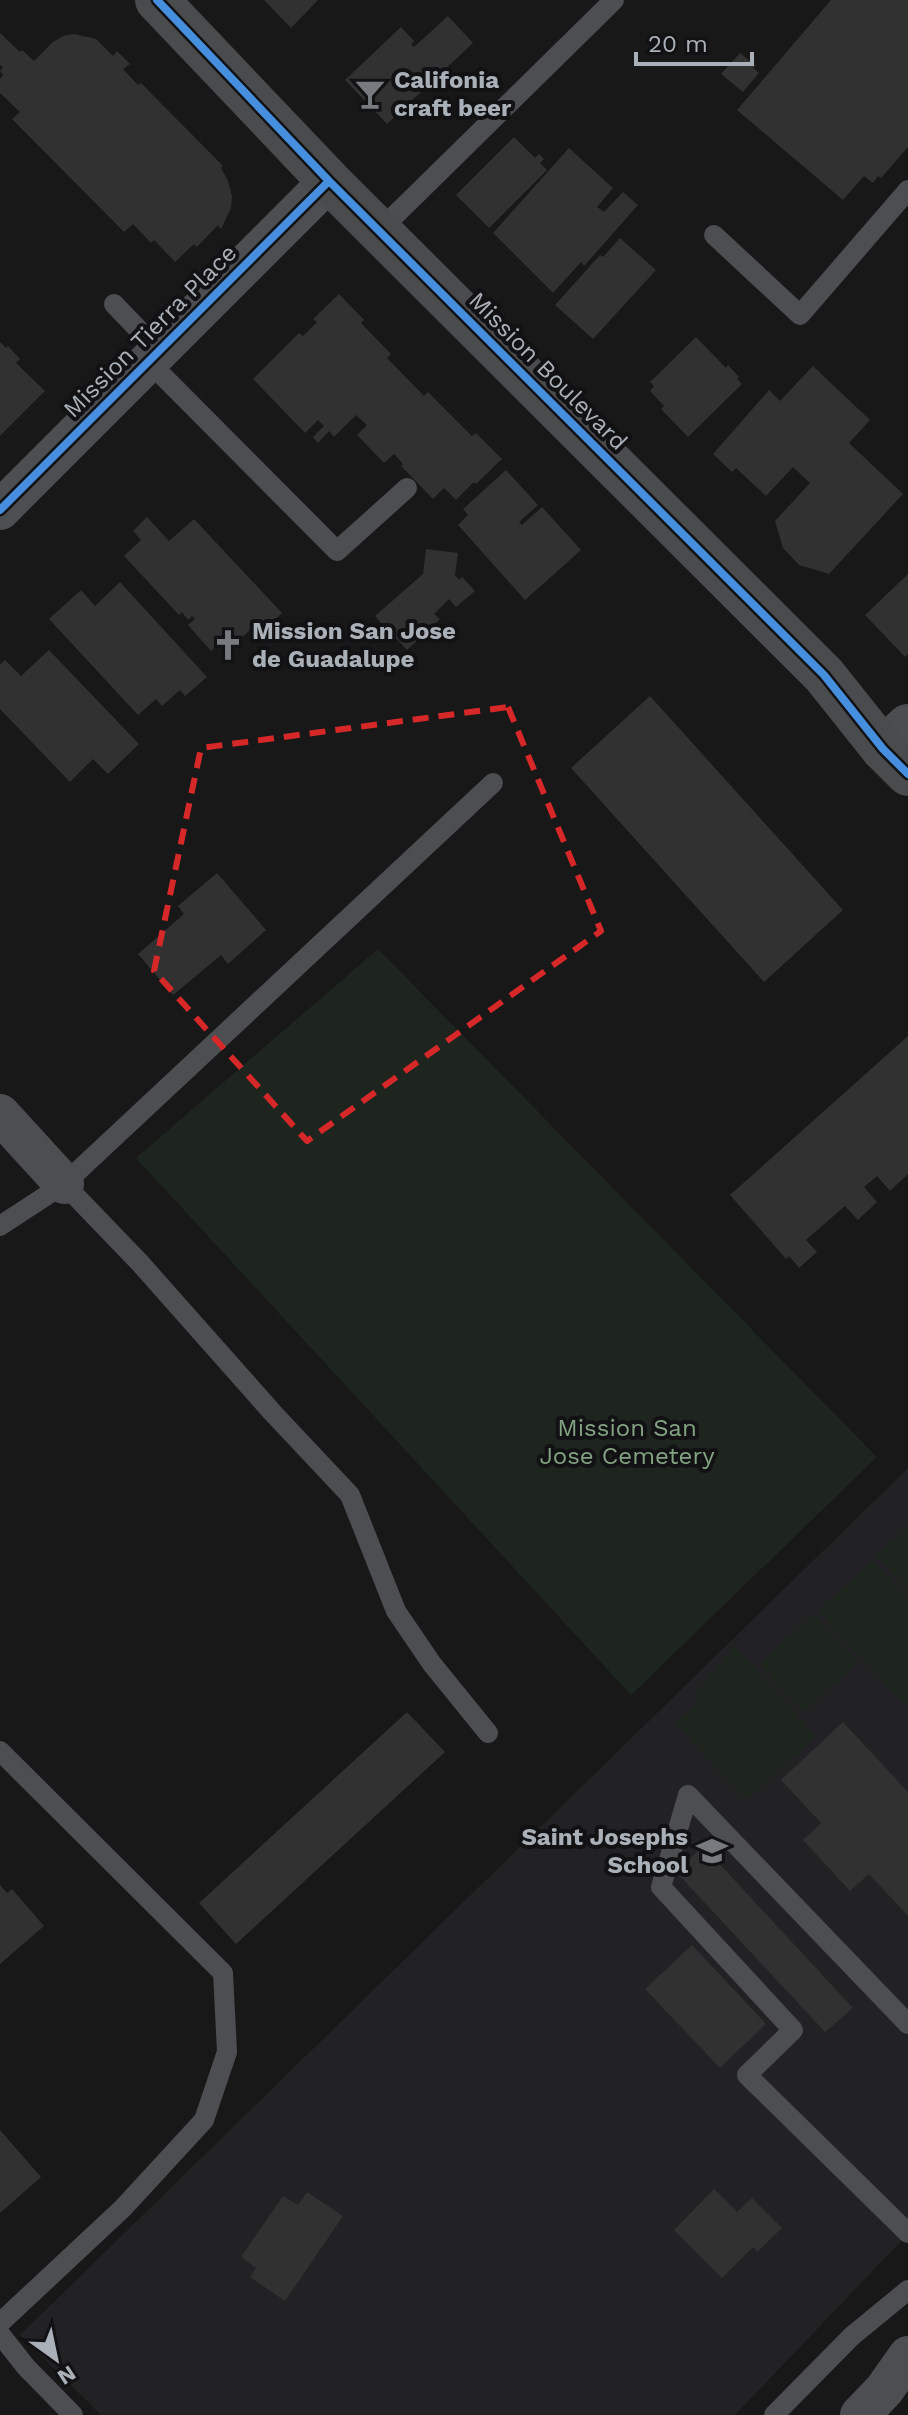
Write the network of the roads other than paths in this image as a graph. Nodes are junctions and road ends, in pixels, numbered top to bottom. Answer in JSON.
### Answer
{"nodes":[{"id":1,"x":157,"y":0,"type":"edge"},
{"id":2,"x":614,"y":0,"type":"edge"},
{"id":3,"x":329,"y":181,"type":"junction"},
{"id":4,"x":908,"y":190,"type":"edge"},
{"id":5,"x":379,"y":231,"type":"junction"},
{"id":6,"x":714,"y":235,"type":"dead end"},
{"id":7,"x":114,"y":304,"type":"dead end"},
{"id":8,"x":154,"y":356,"type":"junction"},
{"id":9,"x":407,"y":488,"type":"dead end"},
{"id":10,"x":0,"y":510,"type":"edge"},
{"id":11,"x":900,"y":749,"type":"edge"},
{"id":12,"x":493,"y":783,"type":"dead end"},
{"id":13,"x":0,"y":1114,"type":"edge"},
{"id":14,"x":64,"y":1184,"type":"junction"},
{"id":15,"x":0,"y":1226,"type":"edge"},
{"id":16,"x":488,"y":1733,"type":"dead end"},
{"id":17,"x":0,"y":1751,"type":"edge"},
{"id":18,"x":908,"y":2024,"type":"edge"},
{"id":19,"x":908,"y":2233,"type":"edge"},
{"id":20,"x":908,"y":2290,"type":"edge"},
{"id":21,"x":0,"y":2323,"type":"edge"},
{"id":22,"x":0,"y":2334,"type":"edge"},
{"id":23,"x":908,"y":2356,"type":"edge"},
{"id":24,"x":884,"y":2392,"type":"edge"},
{"id":25,"x":73,"y":2415,"type":"edge"},
{"id":26,"x":774,"y":2415,"type":"edge"}],
"edges":[{"from":1,"to":3,"type":"main road","name":"Mission Boulevard"},
{"from":2,"to":5,"type":"lane"},
{"from":3,"to":5,"type":"main road","name":"Mission Boulevard"},
{"from":3,"to":8,"type":"street","name":"Mission Tierra Place"},
{"from":4,"to":6,"type":"lane"},
{"from":5,"to":11,"type":"main road","name":"Mission Boulevard"},
{"from":7,"to":8,"type":"lane"},
{"from":8,"to":9,"type":"lane"},
{"from":8,"to":10,"type":"street","name":"Mission Tierra Place"},
{"from":12,"to":14,"type":"lane"},
{"from":13,"to":14,"type":"street"},
{"from":14,"to":15,"type":"lane"},
{"from":14,"to":16,"type":"lane"},
{"from":17,"to":21,"type":"lane"},
{"from":18,"to":19,"type":"lane"},
{"from":20,"to":26,"type":"lane"},
{"from":22,"to":25,"type":"lane"},
{"from":23,"to":24,"type":"street"}]}
